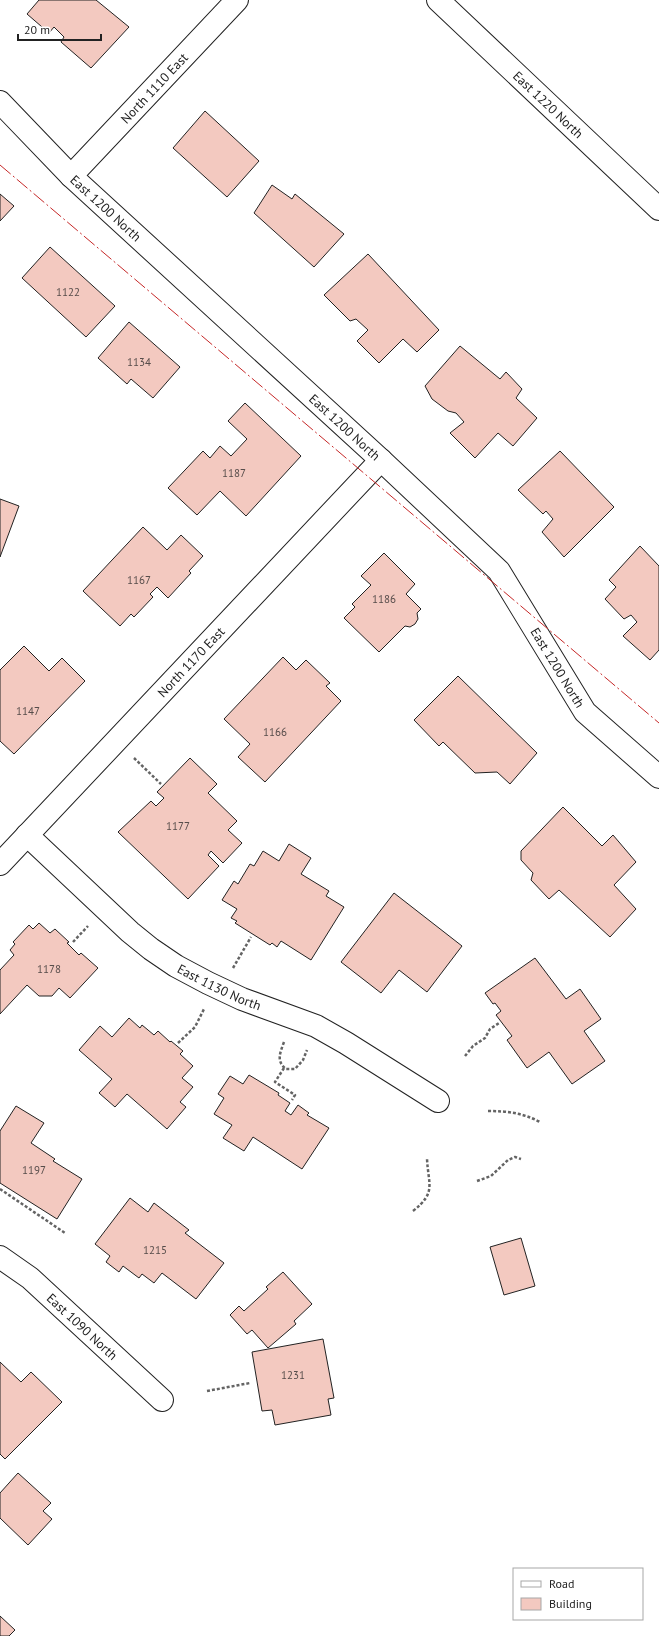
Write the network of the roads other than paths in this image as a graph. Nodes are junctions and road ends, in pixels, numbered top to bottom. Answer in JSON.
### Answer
{"nodes":[{"id":1,"x":237,"y":0,"type":"edge"},
{"id":2,"x":438,"y":0,"type":"edge"},
{"id":3,"x":0,"y":102,"type":"edge"},
{"id":4,"x":71,"y":176,"type":"junction"},
{"id":5,"x":659,"y":209,"type":"edge"},
{"id":6,"x":381,"y":460,"type":"junction"},
{"id":7,"x":659,"y":777,"type":"edge"},
{"id":8,"x":27,"y":835,"type":"junction"},
{"id":9,"x":0,"y":864,"type":"edge"},
{"id":10,"x":438,"y":1101,"type":"dead end"},
{"id":11,"x":0,"y":1257,"type":"edge"},
{"id":12,"x":162,"y":1400,"type":"dead end"}],
"edges":[{"from":1,"to":4,"type":"street","name":"North 1110 East"},
{"from":2,"to":5,"type":"street","name":"East 1220 North"},
{"from":3,"to":4,"type":"street","name":"East 1200 North"},
{"from":4,"to":6,"type":"street","name":"East 1200 North"},
{"from":6,"to":7,"type":"street","name":"East 1200 North"},
{"from":6,"to":8,"type":"street","name":"North 1170 East"},
{"from":8,"to":9,"type":"street","name":"North 1170 East"},
{"from":8,"to":10,"type":"street","name":"East 1130 North"},
{"from":11,"to":12,"type":"street","name":"East 1090 North"}]}
